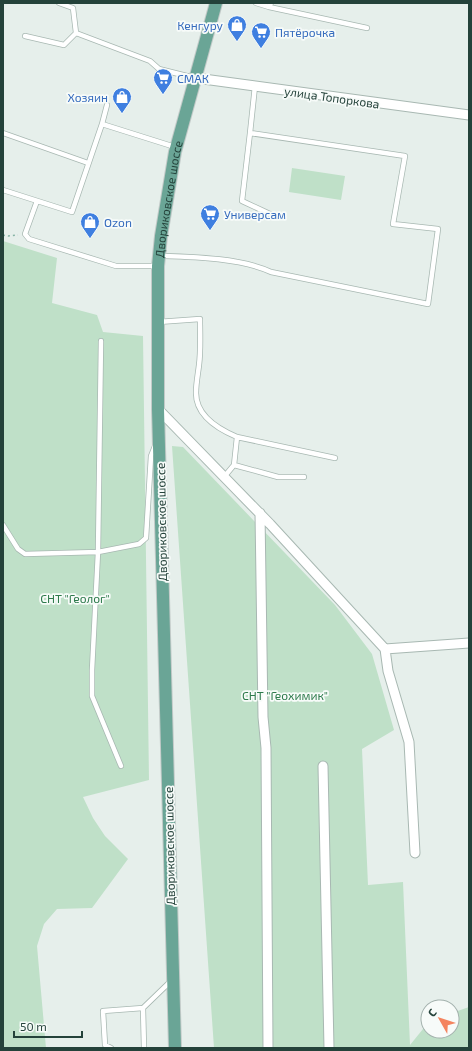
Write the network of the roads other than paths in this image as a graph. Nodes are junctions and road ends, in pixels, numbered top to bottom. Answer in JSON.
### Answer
{"nodes":[{"id":1,"x":59,"y":3,"type":"edge"},
{"id":2,"x":216,"y":3,"type":"edge"},
{"id":3,"x":256,"y":3,"type":"edge"},
{"id":4,"x":270,"y":5,"type":"edge"},
{"id":5,"x":367,"y":28,"type":"dead end"},
{"id":6,"x":76,"y":33,"type":"junction"},
{"id":7,"x":25,"y":36,"type":"dead end"},
{"id":8,"x":196,"y":78,"type":"junction"},
{"id":9,"x":255,"y":86,"type":"junction"},
{"id":10,"x":107,"y":105,"type":"dead end"},
{"id":11,"x":469,"y":115,"type":"edge"},
{"id":12,"x":102,"y":124,"type":"junction"},
{"id":13,"x":3,"y":133,"type":"edge"},
{"id":14,"x":250,"y":134,"type":"junction"},
{"id":15,"x":176,"y":148,"type":"junction"},
{"id":16,"x":88,"y":163,"type":"junction"},
{"id":17,"x":3,"y":190,"type":"edge"},
{"id":18,"x":37,"y":201,"type":"junction"},
{"id":19,"x":270,"y":214,"type":"dead end"},
{"id":20,"x":158,"y":261,"type":"junction"},
{"id":21,"x":157,"y":322,"type":"junction"},
{"id":22,"x":102,"y":341,"type":"dead end"},
{"id":23,"x":158,"y":410,"type":"junction"},
{"id":24,"x":159,"y":433,"type":"junction"},
{"id":25,"x":238,"y":437,"type":"junction"},
{"id":26,"x":335,"y":458,"type":"dead end"},
{"id":27,"x":234,"y":465,"type":"junction"},
{"id":28,"x":224,"y":477,"type":"junction"},
{"id":29,"x":304,"y":477,"type":"dead end"},
{"id":30,"x":260,"y":513,"type":"junction"},
{"id":31,"x":3,"y":525,"type":"edge"},
{"id":32,"x":98,"y":552,"type":"junction"},
{"id":33,"x":469,"y":643,"type":"edge"},
{"id":34,"x":385,"y":648,"type":"junction"},
{"id":35,"x":121,"y":766,"type":"dead end"},
{"id":36,"x":323,"y":766,"type":"dead end"},
{"id":37,"x":416,"y":853,"type":"dead end"},
{"id":38,"x":173,"y":979,"type":"junction"},
{"id":39,"x":143,"y":1008,"type":"junction"},
{"id":40,"x":111,"y":1048,"type":"edge"},
{"id":41,"x":144,"y":1048,"type":"edge"},
{"id":42,"x":175,"y":1048,"type":"edge"},
{"id":43,"x":268,"y":1048,"type":"edge"},
{"id":44,"x":329,"y":1048,"type":"edge"}],
"edges":[{"from":1,"to":6,"type":"lane"},
{"from":2,"to":8,"type":"main road","name":"Двориковское шоссе"},
{"from":3,"to":4,"type":"lane"},
{"from":4,"to":5,"type":"lane"},
{"from":6,"to":7,"type":"lane"},
{"from":6,"to":8,"type":"lane"},
{"from":8,"to":9,"type":"street","name":"улица Топоркова"},
{"from":8,"to":15,"type":"main road","name":"Двориковское шоссе"},
{"from":9,"to":11,"type":"street","name":"улица Топоркова"},
{"from":9,"to":14,"type":"lane"},
{"from":10,"to":12,"type":"lane"},
{"from":12,"to":15,"type":"lane"},
{"from":12,"to":16,"type":"lane"},
{"from":13,"to":16,"type":"lane"},
{"from":14,"to":19,"type":"lane"},
{"from":14,"to":20,"type":"lane"},
{"from":15,"to":20,"type":"main road","name":"Двориковское шоссе"},
{"from":16,"to":18,"type":"lane"},
{"from":17,"to":18,"type":"lane"},
{"from":18,"to":20,"type":"lane"},
{"from":20,"to":21,"type":"main road","name":"Двориковское шоссе"},
{"from":21,"to":23,"type":"main road","name":"Двориковское шоссе"},
{"from":21,"to":25,"type":"lane"},
{"from":22,"to":32,"type":"lane"},
{"from":23,"to":24,"type":"main road","name":"Двориковское шоссе"},
{"from":23,"to":28,"type":"street"},
{"from":24,"to":32,"type":"lane"},
{"from":24,"to":38,"type":"main road","name":"Двориковское шоссе"},
{"from":25,"to":26,"type":"lane"},
{"from":25,"to":27,"type":"lane"},
{"from":27,"to":28,"type":"lane"},
{"from":27,"to":29,"type":"lane"},
{"from":28,"to":30,"type":"street"},
{"from":30,"to":34,"type":"street"},
{"from":30,"to":43,"type":"street"},
{"from":31,"to":32,"type":"lane"},
{"from":32,"to":35,"type":"lane"},
{"from":33,"to":34,"type":"street"},
{"from":34,"to":37,"type":"street"},
{"from":36,"to":44,"type":"street"},
{"from":38,"to":39,"type":"lane"},
{"from":38,"to":42,"type":"main road","name":"Двориковское шоссе"},
{"from":39,"to":40,"type":"lane"},
{"from":39,"to":41,"type":"lane"}]}
